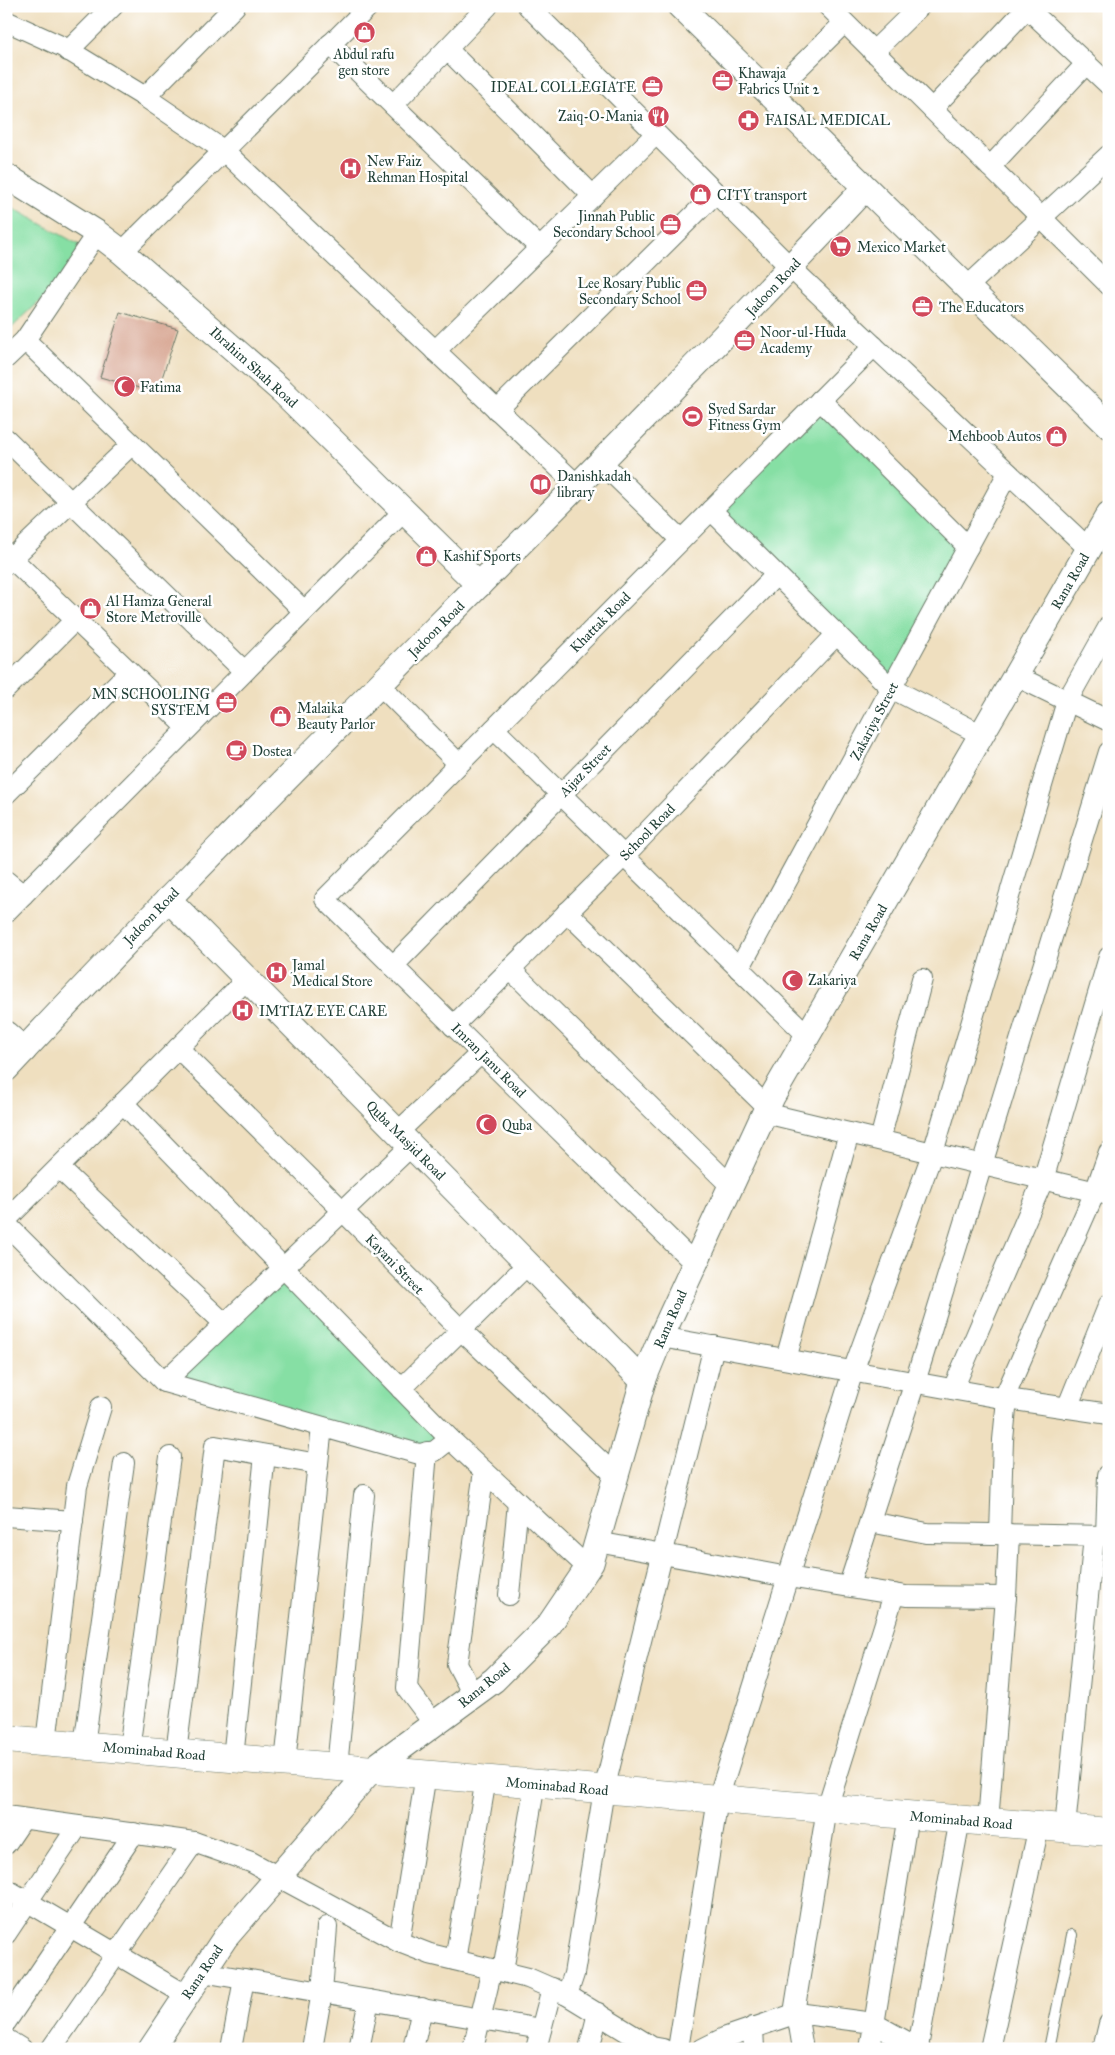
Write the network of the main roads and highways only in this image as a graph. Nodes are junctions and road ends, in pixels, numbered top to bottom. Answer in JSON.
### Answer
{"nodes":[{"id":1,"x":6,"y":1738,"type":"edge"},
{"id":2,"x":1109,"y":1832,"type":"edge"}],
"edges":[{"from":1,"to":2,"type":"main road","name":"Mominabad Road"}]}
